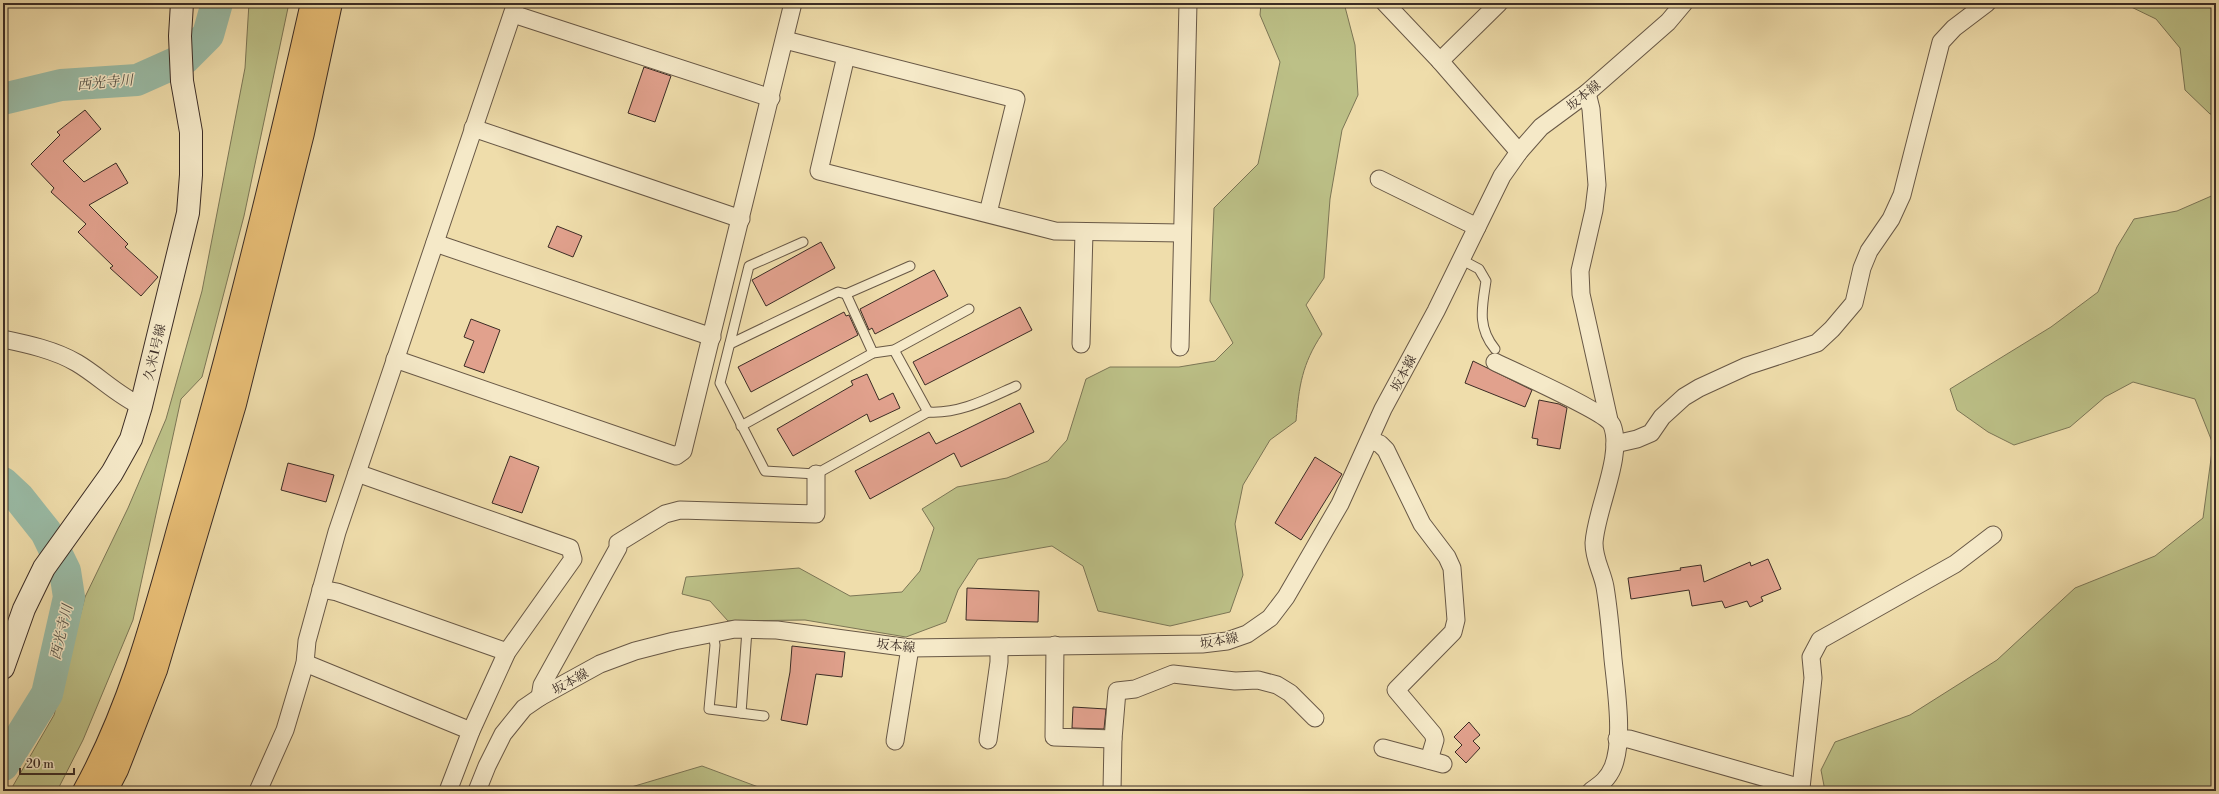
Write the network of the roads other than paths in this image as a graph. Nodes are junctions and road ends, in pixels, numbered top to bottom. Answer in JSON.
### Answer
{"nodes":[{"id":1,"x":182,"y":3,"type":"edge"},
{"id":2,"x":312,"y":3,"type":"edge"},
{"id":3,"x":331,"y":3,"type":"edge"},
{"id":4,"x":793,"y":3,"type":"edge"},
{"id":5,"x":1188,"y":3,"type":"edge"},
{"id":6,"x":1385,"y":3,"type":"edge"},
{"id":7,"x":1499,"y":3,"type":"edge"},
{"id":8,"x":1684,"y":3,"type":"edge"},
{"id":9,"x":1987,"y":3,"type":"edge"},
{"id":10,"x":515,"y":8,"type":"edge"},
{"id":11,"x":785,"y":40,"type":"junction"},
{"id":12,"x":846,"y":56,"type":"junction"},
{"id":13,"x":1440,"y":62,"type":"junction"},
{"id":14,"x":1586,"y":93,"type":"junction"},
{"id":15,"x":771,"y":98,"type":"junction"},
{"id":16,"x":473,"y":128,"type":"junction"},
{"id":17,"x":1519,"y":152,"type":"junction"},
{"id":18,"x":1379,"y":179,"type":"dead end"},
{"id":19,"x":988,"y":213,"type":"junction"},
{"id":20,"x":741,"y":219,"type":"junction"},
{"id":21,"x":1477,"y":227,"type":"junction"},
{"id":22,"x":1084,"y":232,"type":"junction"},
{"id":23,"x":1182,"y":233,"type":"junction"},
{"id":24,"x":803,"y":242,"type":"dead end"},
{"id":25,"x":435,"y":243,"type":"junction"},
{"id":26,"x":1462,"y":260,"type":"junction"},
{"id":27,"x":910,"y":266,"type":"dead end"},
{"id":28,"x":846,"y":294,"type":"junction"},
{"id":29,"x":969,"y":309,"type":"dead end"},
{"id":30,"x":712,"y":337,"type":"junction"},
{"id":31,"x":3,"y":339,"type":"edge"},
{"id":32,"x":730,"y":344,"type":"junction"},
{"id":33,"x":1081,"y":344,"type":"dead end"},
{"id":34,"x":1180,"y":347,"type":"dead end"},
{"id":35,"x":894,"y":350,"type":"junction"},
{"id":36,"x":873,"y":352,"type":"junction"},
{"id":37,"x":1495,"y":356,"type":"joint"},
{"id":38,"x":395,"y":359,"type":"junction"},
{"id":39,"x":1016,"y":386,"type":"dead end"},
{"id":40,"x":141,"y":406,"type":"junction"},
{"id":41,"x":928,"y":412,"type":"junction"},
{"id":42,"x":1609,"y":420,"type":"junction"},
{"id":43,"x":742,"y":426,"type":"junction"},
{"id":44,"x":1370,"y":440,"type":"junction"},
{"id":45,"x":1616,"y":444,"type":"junction"},
{"id":46,"x":357,"y":473,"type":"junction"},
{"id":47,"x":816,"y":474,"type":"junction"},
{"id":48,"x":1993,"y":535,"type":"dead end"},
{"id":49,"x":322,"y":589,"type":"junction"},
{"id":50,"x":747,"y":630,"type":"junction"},
{"id":51,"x":713,"y":634,"type":"junction"},
{"id":52,"x":1055,"y":645,"type":"junction"},
{"id":53,"x":999,"y":647,"type":"junction"},
{"id":54,"x":910,"y":648,"type":"junction"},
{"id":55,"x":507,"y":652,"type":"junction"},
{"id":56,"x":305,"y":663,"type":"junction"},
{"id":57,"x":3,"y":668,"type":"edge"},
{"id":58,"x":540,"y":697,"type":"junction"},
{"id":59,"x":741,"y":713,"type":"junction"},
{"id":60,"x":764,"y":716,"type":"dead end"},
{"id":61,"x":1315,"y":718,"type":"dead end"},
{"id":62,"x":471,"y":731,"type":"junction"},
{"id":63,"x":1113,"y":738,"type":"junction"},
{"id":64,"x":1617,"y":739,"type":"junction"},
{"id":65,"x":988,"y":740,"type":"dead end"},
{"id":66,"x":894,"y":741,"type":"dead end"},
{"id":67,"x":1383,"y":748,"type":"dead end"},
{"id":68,"x":84,"y":791,"type":"edge"},
{"id":69,"x":106,"y":791,"type":"edge"},
{"id":70,"x":258,"y":791,"type":"edge"},
{"id":71,"x":448,"y":791,"type":"edge"},
{"id":72,"x":476,"y":791,"type":"edge"},
{"id":73,"x":1112,"y":791,"type":"edge"},
{"id":74,"x":1591,"y":791,"type":"edge"}],
"edges":[{"from":1,"to":40,"type":"street","name":"久米1号線"},
{"from":2,"to":68,"type":"highway"},
{"from":3,"to":69,"type":"highway"},
{"from":4,"to":11,"type":"street"},
{"from":5,"to":23,"type":"street"},
{"from":6,"to":13,"type":"street"},
{"from":7,"to":13,"type":"street"},
{"from":8,"to":14,"type":"street","name":"坂本線"},
{"from":9,"to":45,"type":"street"},
{"from":10,"to":15,"type":"street"},
{"from":10,"to":16,"type":"street"},
{"from":11,"to":12,"type":"street"},
{"from":11,"to":15,"type":"street"},
{"from":12,"to":19,"type":"street"},
{"from":12,"to":19,"type":"street"},
{"from":13,"to":17,"type":"street"},
{"from":14,"to":17,"type":"street","name":"坂本線"},
{"from":14,"to":42,"type":"street"},
{"from":15,"to":20,"type":"street"},
{"from":16,"to":20,"type":"street"},
{"from":16,"to":25,"type":"street"},
{"from":17,"to":21,"type":"street","name":"坂本線"},
{"from":18,"to":21,"type":"street"},
{"from":19,"to":22,"type":"street"},
{"from":20,"to":30,"type":"street"},
{"from":21,"to":26,"type":"street","name":"坂本線"},
{"from":22,"to":23,"type":"street"},
{"from":22,"to":33,"type":"street"},
{"from":23,"to":34,"type":"street"},
{"from":24,"to":32,"type":"lane"},
{"from":25,"to":30,"type":"street"},
{"from":25,"to":38,"type":"street"},
{"from":26,"to":37,"type":"lane"},
{"from":26,"to":44,"type":"street","name":"坂本線"},
{"from":27,"to":28,"type":"lane"},
{"from":28,"to":32,"type":"lane"},
{"from":28,"to":36,"type":"lane"},
{"from":29,"to":35,"type":"lane"},
{"from":30,"to":38,"type":"street"},
{"from":31,"to":40,"type":"street"},
{"from":32,"to":43,"type":"lane"},
{"from":35,"to":36,"type":"lane"},
{"from":35,"to":41,"type":"lane"},
{"from":36,"to":43,"type":"lane"},
{"from":37,"to":42,"type":"street"},
{"from":38,"to":46,"type":"street"},
{"from":39,"to":41,"type":"lane"},
{"from":40,"to":57,"type":"street","name":"久米1号線"},
{"from":41,"to":47,"type":"lane"},
{"from":42,"to":45,"type":"street"},
{"from":43,"to":47,"type":"lane"},
{"from":44,"to":52,"type":"street","name":"坂本線"},
{"from":44,"to":67,"type":"street"},
{"from":45,"to":64,"type":"street"},
{"from":46,"to":49,"type":"street"},
{"from":46,"to":55,"type":"street"},
{"from":47,"to":58,"type":"street"},
{"from":48,"to":64,"type":"street"},
{"from":49,"to":55,"type":"street"},
{"from":49,"to":56,"type":"street"},
{"from":50,"to":51,"type":"street","name":"坂本線"},
{"from":50,"to":54,"type":"street","name":"坂本線"},
{"from":50,"to":59,"type":"lane"},
{"from":51,"to":58,"type":"street","name":"坂本線"},
{"from":51,"to":59,"type":"lane"},
{"from":52,"to":53,"type":"street","name":"坂本線"},
{"from":52,"to":63,"type":"street"},
{"from":53,"to":54,"type":"street","name":"坂本線"},
{"from":53,"to":65,"type":"street"},
{"from":54,"to":66,"type":"street"},
{"from":55,"to":62,"type":"street"},
{"from":56,"to":62,"type":"street"},
{"from":56,"to":70,"type":"street"},
{"from":58,"to":72,"type":"street","name":"坂本線"},
{"from":59,"to":60,"type":"lane"},
{"from":61,"to":63,"type":"street"},
{"from":62,"to":71,"type":"street"},
{"from":63,"to":73,"type":"street"},
{"from":64,"to":74,"type":"street"}]}
